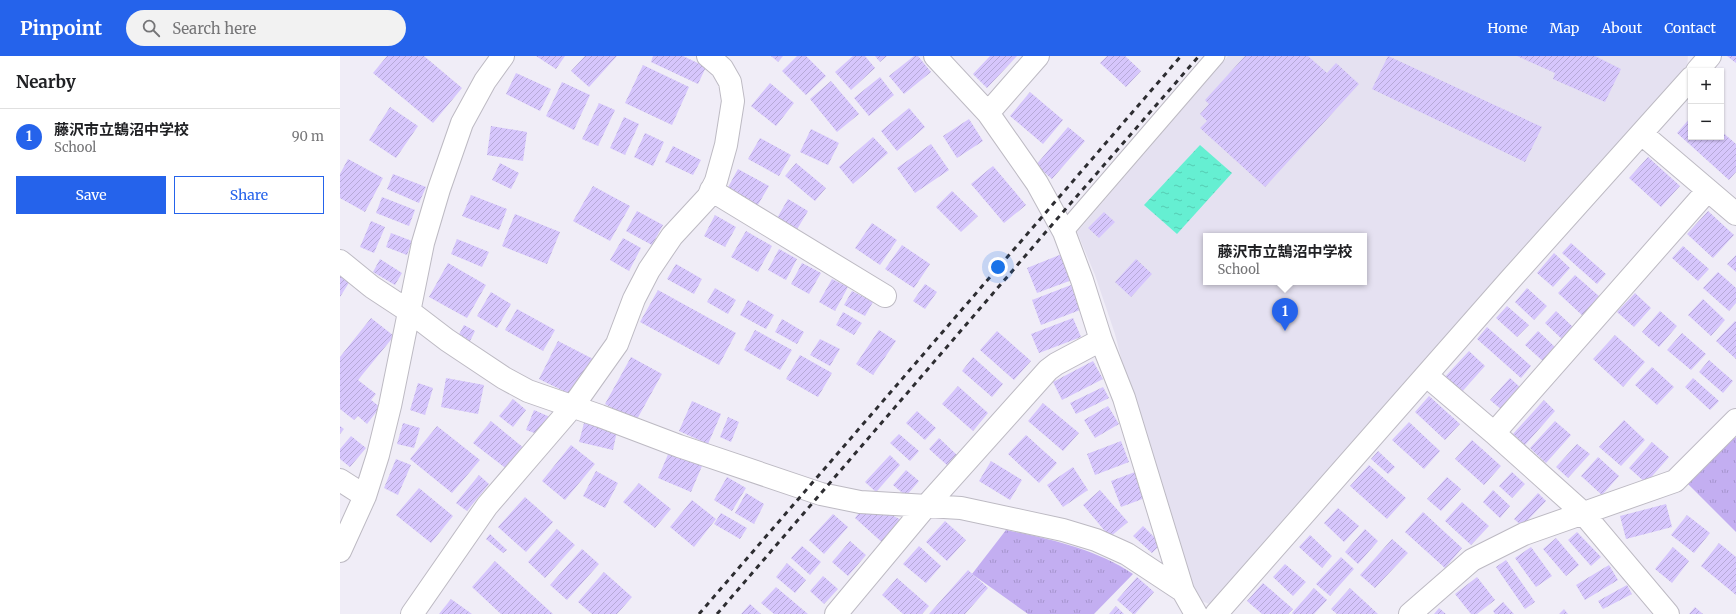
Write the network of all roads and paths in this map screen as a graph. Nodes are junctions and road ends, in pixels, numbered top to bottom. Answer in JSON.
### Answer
{"nodes":[{"id":1,"x":503,"y":56,"type":"edge"},
{"id":2,"x":708,"y":56,"type":"edge"},
{"id":3,"x":935,"y":56,"type":"edge"},
{"id":4,"x":1038,"y":56,"type":"edge"},
{"id":5,"x":1216,"y":56,"type":"edge"},
{"id":6,"x":1700,"y":65,"type":"edge"},
{"id":7,"x":988,"y":114,"type":"junction"},
{"id":8,"x":1642,"y":134,"type":"junction"},
{"id":9,"x":711,"y":190,"type":"junction"},
{"id":10,"x":1708,"y":190,"type":"junction"},
{"id":11,"x":1736,"y":214,"type":"edge"},
{"id":12,"x":1064,"y":232,"type":"junction"},
{"id":13,"x":340,"y":261,"type":"edge"},
{"id":14,"x":885,"y":296,"type":"dead end"},
{"id":15,"x":409,"y":311,"type":"junction"},
{"id":16,"x":1101,"y":340,"type":"junction"},
{"id":17,"x":1426,"y":376,"type":"junction"},
{"id":18,"x":573,"y":406,"type":"junction"},
{"id":19,"x":1736,"y":420,"type":"edge"},
{"id":20,"x":1494,"y":433,"type":"junction"},
{"id":21,"x":340,"y":480,"type":"edge"},
{"id":22,"x":365,"y":496,"type":"junction"},
{"id":23,"x":927,"y":505,"type":"junction"},
{"id":24,"x":1582,"y":512,"type":"junction"},
{"id":25,"x":340,"y":551,"type":"edge"},
{"id":26,"x":1183,"y":591,"type":"junction"},
{"id":27,"x":412,"y":614,"type":"edge"},
{"id":28,"x":836,"y":614,"type":"edge"},
{"id":29,"x":1196,"y":614,"type":"edge"},
{"id":30,"x":1216,"y":614,"type":"edge"},
{"id":31,"x":1410,"y":614,"type":"edge"},
{"id":32,"x":1668,"y":614,"type":"edge"}],
"edges":[{"from":1,"to":15,"type":"street"},
{"from":2,"to":9,"type":"street"},
{"from":3,"to":7,"type":"street"},
{"from":4,"to":7,"type":"street"},
{"from":5,"to":12,"type":"street"},
{"from":6,"to":8,"type":"street"},
{"from":7,"to":12,"type":"street"},
{"from":8,"to":10,"type":"street"},
{"from":8,"to":17,"type":"street"},
{"from":9,"to":14,"type":"street"},
{"from":9,"to":18,"type":"street"},
{"from":10,"to":11,"type":"street"},
{"from":10,"to":20,"type":"street"},
{"from":12,"to":16,"type":"street"},
{"from":13,"to":15,"type":"street"},
{"from":15,"to":18,"type":"street"},
{"from":15,"to":22,"type":"street"},
{"from":16,"to":23,"type":"street"},
{"from":16,"to":26,"type":"street"},
{"from":17,"to":20,"type":"street"},
{"from":17,"to":30,"type":"street"},
{"from":18,"to":23,"type":"street"},
{"from":18,"to":27,"type":"street"},
{"from":19,"to":24,"type":"street"},
{"from":20,"to":24,"type":"street"},
{"from":21,"to":22,"type":"street"},
{"from":22,"to":25,"type":"street"},
{"from":23,"to":26,"type":"street"},
{"from":23,"to":28,"type":"street"},
{"from":24,"to":31,"type":"street"},
{"from":24,"to":32,"type":"street"},
{"from":26,"to":29,"type":"street"}]}
